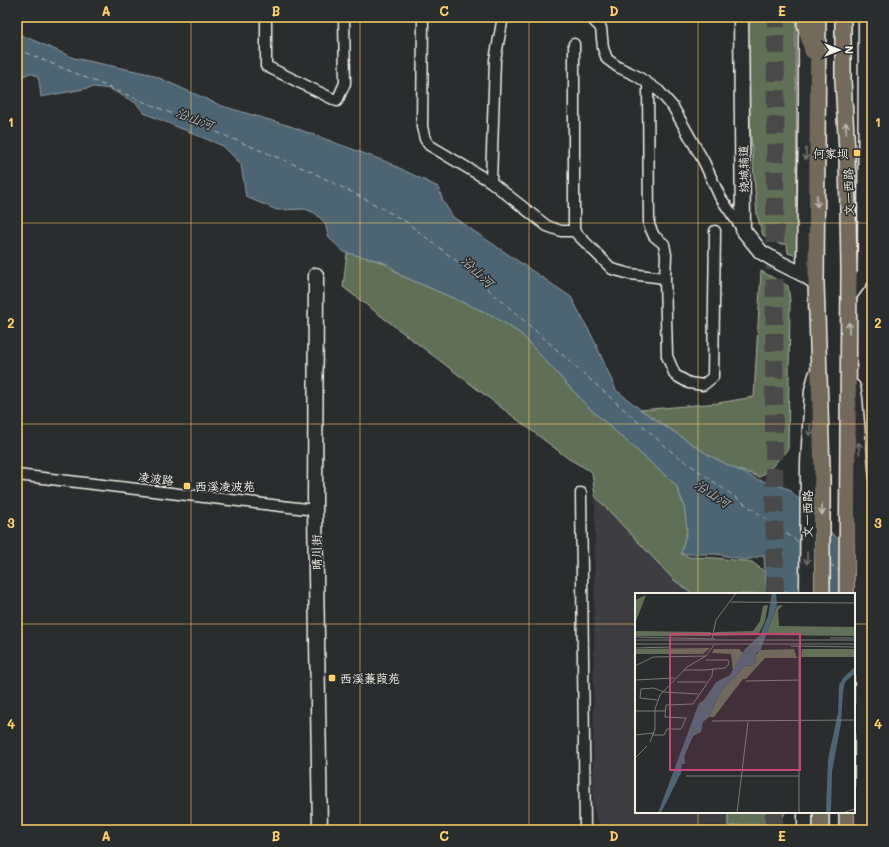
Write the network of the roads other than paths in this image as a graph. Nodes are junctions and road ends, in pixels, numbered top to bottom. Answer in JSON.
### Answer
{"nodes":[{"id":1,"x":266,"y":17,"type":"edge"},
{"id":2,"x":344,"y":17,"type":"edge"},
{"id":3,"x":423,"y":17,"type":"edge"},
{"id":4,"x":503,"y":17,"type":"edge"},
{"id":5,"x":590,"y":17,"type":"edge"},
{"id":6,"x":599,"y":17,"type":"edge"},
{"id":7,"x":741,"y":17,"type":"edge"},
{"id":8,"x":843,"y":17,"type":"edge"},
{"id":9,"x":866,"y":17,"type":"edge"},
{"id":10,"x":809,"y":19,"type":"edge"},
{"id":11,"x":600,"y":28,"type":"junction"},
{"id":12,"x":574,"y":44,"type":"dead end"},
{"id":13,"x":817,"y":70,"type":"junction"},
{"id":14,"x":648,"y":84,"type":"junction"},
{"id":15,"x":806,"y":110,"type":"junction"},
{"id":16,"x":492,"y":182,"type":"junction"},
{"id":17,"x":743,"y":230,"type":"junction"},
{"id":18,"x":574,"y":231,"type":"junction"},
{"id":19,"x":715,"y":231,"type":"dead end"},
{"id":20,"x":849,"y":269,"type":"junction"},
{"id":21,"x":869,"y":274,"type":"edge"},
{"id":22,"x":316,"y":275,"type":"dead end"},
{"id":23,"x":665,"y":278,"type":"junction"},
{"id":24,"x":810,"y":279,"type":"junction"},
{"id":25,"x":849,"y":296,"type":"junction"},
{"id":26,"x":818,"y":364,"type":"junction"},
{"id":27,"x":849,"y":367,"type":"junction"},
{"id":28,"x":17,"y":475,"type":"edge"},
{"id":29,"x":581,"y":493,"type":"dead end"},
{"id":30,"x":315,"y":510,"type":"junction"},
{"id":31,"x":807,"y":593,"type":"edge"},
{"id":32,"x":822,"y":593,"type":"edge"},
{"id":33,"x":847,"y":593,"type":"edge"},
{"id":34,"x":805,"y":813,"type":"edge"},
{"id":35,"x":821,"y":813,"type":"edge"},
{"id":36,"x":847,"y":813,"type":"edge"},
{"id":37,"x":320,"y":830,"type":"edge"},
{"id":38,"x":584,"y":830,"type":"edge"},
{"id":39,"x":804,"y":830,"type":"edge"},
{"id":40,"x":821,"y":830,"type":"edge"},
{"id":41,"x":847,"y":830,"type":"edge"},
{"id":42,"x":862,"y":830,"type":"edge"}],
"edges":[{"from":1,"to":2,"type":"street"},
{"from":3,"to":16,"type":"street"},
{"from":4,"to":16,"type":"street"},
{"from":5,"to":11,"type":"street"},
{"from":6,"to":11,"type":"street"},
{"from":7,"to":17,"type":"main road","name":"绕城辅道"},
{"from":20,"to":8,"type":"main road","name":"文一西路","one_way":true},
{"from":9,"to":21,"type":"main road"},
{"from":10,"to":13,"type":"main road"},
{"from":10,"to":13,"type":"main road","name":"文一西路"},
{"from":10,"to":15,"type":"main road"},
{"from":11,"to":14,"type":"street"},
{"from":12,"to":18,"type":"street"},
{"from":13,"to":15,"type":"main road"},
{"from":13,"to":24,"type":"main road","name":"文一西路","one_way":true},
{"from":14,"to":17,"type":"street"},
{"from":14,"to":23,"type":"street"},
{"from":15,"to":24,"type":"main road","one_way":true},
{"from":16,"to":18,"type":"street"},
{"from":17,"to":24,"type":"main road"},
{"from":18,"to":23,"type":"street"},
{"from":19,"to":23,"type":"street"},
{"from":20,"to":21,"type":"main road"},
{"from":20,"to":25,"type":"main road","name":"文一西路"},
{"from":21,"to":25,"type":"main road"},
{"from":22,"to":30,"type":"main road","name":"晴川街"},
{"from":24,"to":26,"type":"main road","name":"文一西路"},
{"from":27,"to":25,"type":"main road","name":"文一西路","one_way":true},
{"from":26,"to":31,"type":"main road","name":"文一西路","one_way":true},
{"from":26,"to":32,"type":"main road","name":"文一西路","one_way":true},
{"from":27,"to":33,"type":"main road","name":"文一西路"},
{"from":42,"to":27,"type":"main road","name":"文一西路","one_way":true},
{"from":28,"to":30,"type":"street","name":"凌波路"},
{"from":29,"to":38,"type":"street"},
{"from":30,"to":37,"type":"main road","name":"晴川街"},
{"from":34,"to":39,"type":"main road"},
{"from":35,"to":40,"type":"main road"},
{"from":36,"to":41,"type":"main road"}]}
